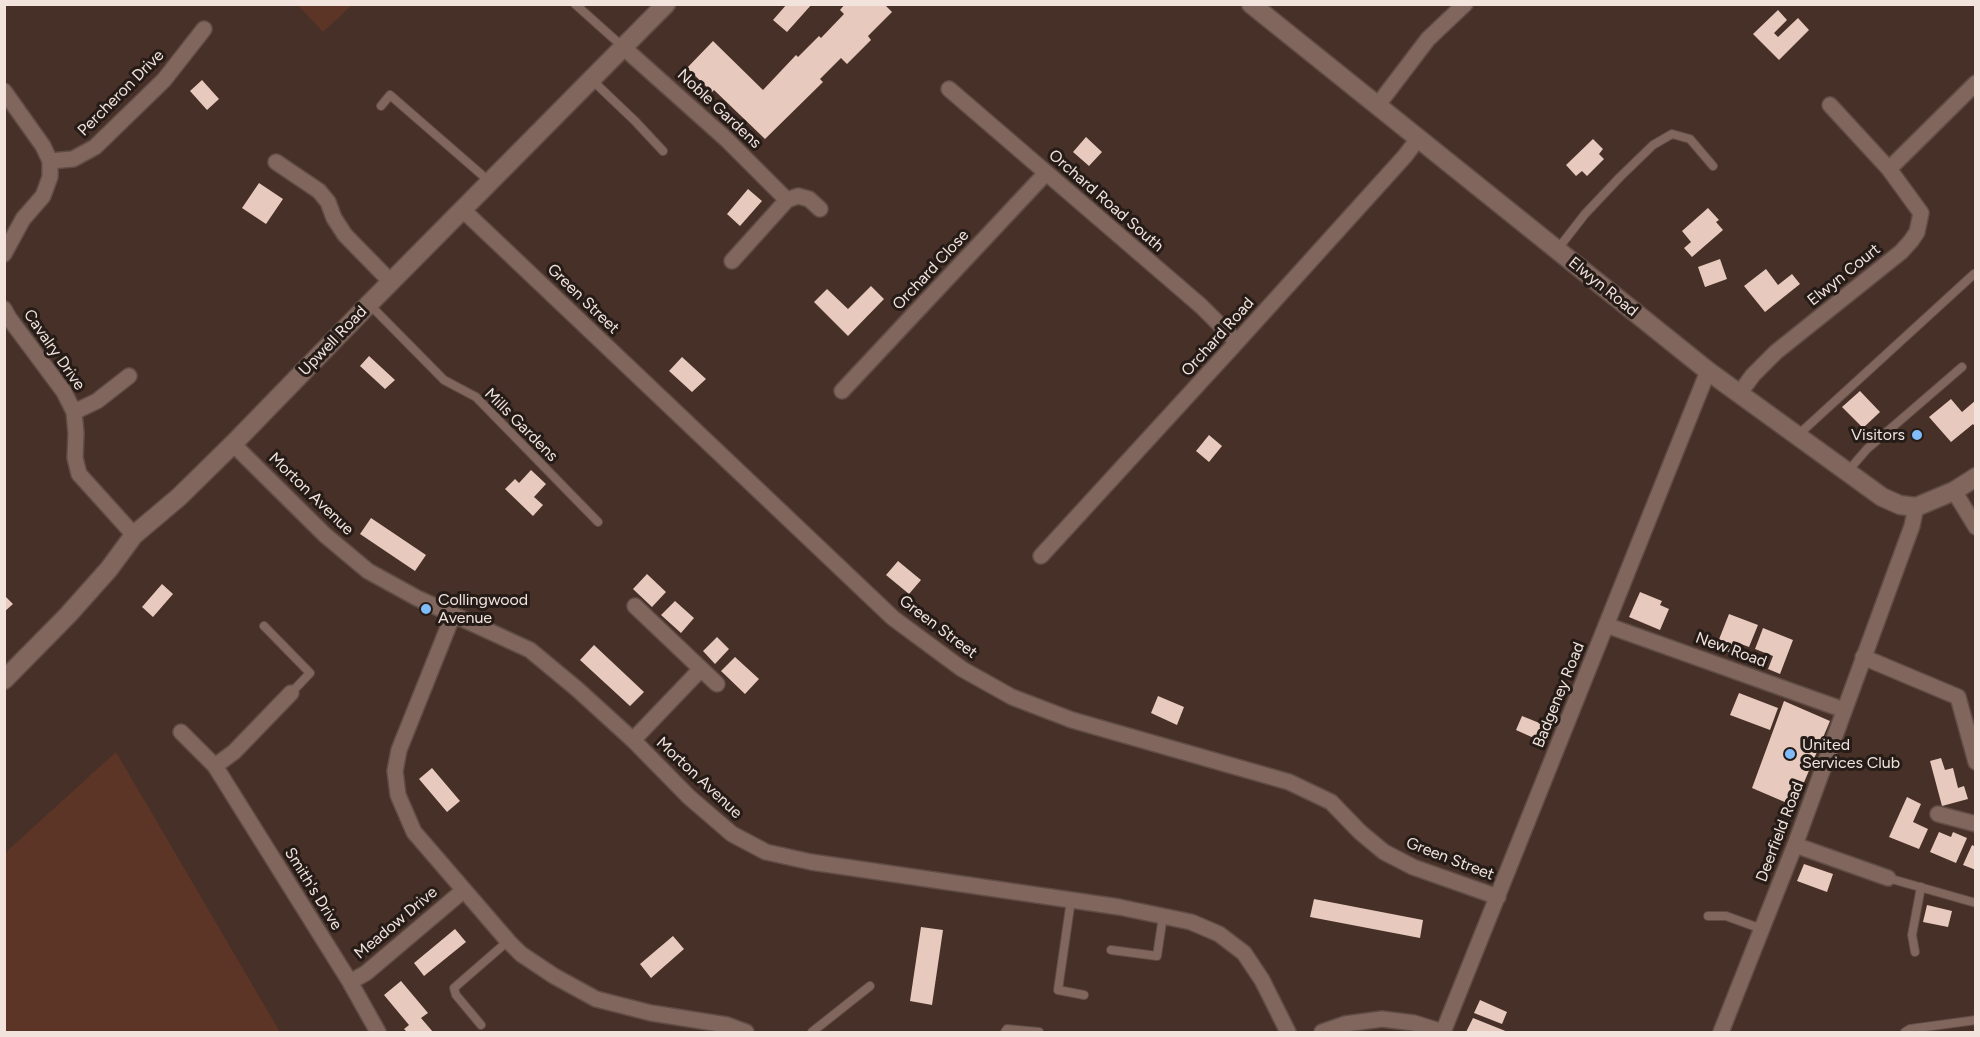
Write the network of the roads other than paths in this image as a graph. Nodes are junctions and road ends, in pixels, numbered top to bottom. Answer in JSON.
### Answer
{"nodes":[{"id":1,"x":575,"y":4,"type":"edge"},
{"id":2,"x":666,"y":4,"type":"edge"},
{"id":3,"x":1251,"y":4,"type":"edge"},
{"id":4,"x":1465,"y":4,"type":"edge"},
{"id":5,"x":204,"y":29,"type":"dead end"},
{"id":6,"x":624,"y":48,"type":"junction"},
{"id":7,"x":592,"y":80,"type":"junction"},
{"id":8,"x":949,"y":89,"type":"dead end"},
{"id":9,"x":1973,"y":90,"type":"edge"},
{"id":10,"x":4,"y":92,"type":"edge"},
{"id":11,"x":1830,"y":105,"type":"dead end"},
{"id":12,"x":381,"y":106,"type":"dead end"},
{"id":13,"x":1377,"y":106,"type":"junction"},
{"id":14,"x":1418,"y":139,"type":"junction"},
{"id":15,"x":663,"y":151,"type":"dead end"},
{"id":16,"x":50,"y":161,"type":"junction"},
{"id":17,"x":276,"y":162,"type":"dead end"},
{"id":18,"x":1713,"y":166,"type":"dead end"},
{"id":19,"x":1889,"y":169,"type":"junction"},
{"id":20,"x":1046,"y":173,"type":"junction"},
{"id":21,"x":490,"y":182,"type":"junction"},
{"id":22,"x":787,"y":200,"type":"junction"},
{"id":23,"x":820,"y":209,"type":"dead end"},
{"id":24,"x":463,"y":210,"type":"junction"},
{"id":25,"x":1557,"y":250,"type":"junction"},
{"id":26,"x":4,"y":254,"type":"edge"},
{"id":27,"x":732,"y":261,"type":"dead end"},
{"id":28,"x":1974,"y":274,"type":"dead end"},
{"id":29,"x":391,"y":282,"type":"junction"},
{"id":30,"x":369,"y":304,"type":"junction"},
{"id":31,"x":4,"y":309,"type":"edge"},
{"id":32,"x":1237,"y":342,"type":"junction"},
{"id":33,"x":1962,"y":367,"type":"dead end"},
{"id":34,"x":1708,"y":371,"type":"junction"},
{"id":35,"x":129,"y":376,"type":"dead end"},
{"id":36,"x":842,"y":391,"type":"dead end"},
{"id":37,"x":1739,"y":394,"type":"junction"},
{"id":38,"x":74,"y":412,"type":"junction"},
{"id":39,"x":1797,"y":436,"type":"junction"},
{"id":40,"x":233,"y":444,"type":"junction"},
{"id":41,"x":1846,"y":472,"type":"junction"},
{"id":42,"x":1976,"y":477,"type":"edge"},
{"id":43,"x":1954,"y":491,"type":"junction"},
{"id":44,"x":1916,"y":507,"type":"junction"},
{"id":45,"x":598,"y":522,"type":"dead end"},
{"id":46,"x":1976,"y":527,"type":"edge"},
{"id":47,"x":134,"y":535,"type":"junction"},
{"id":48,"x":1041,"y":556,"type":"dead end"},
{"id":49,"x":635,"y":606,"type":"dead end"},
{"id":50,"x":453,"y":615,"type":"junction"},
{"id":51,"x":1606,"y":625,"type":"junction"},
{"id":52,"x":264,"y":626,"type":"dead end"},
{"id":53,"x":1863,"y":657,"type":"junction"},
{"id":54,"x":701,"y":669,"type":"junction"},
{"id":55,"x":4,"y":680,"type":"edge"},
{"id":56,"x":717,"y":684,"type":"dead end"},
{"id":57,"x":291,"y":693,"type":"joint"},
{"id":58,"x":1844,"y":710,"type":"junction"},
{"id":59,"x":180,"y":732,"type":"dead end"},
{"id":60,"x":633,"y":740,"type":"junction"},
{"id":61,"x":1973,"y":746,"type":"edge"},
{"id":62,"x":1976,"y":762,"type":"edge"},
{"id":63,"x":215,"y":766,"type":"junction"},
{"id":64,"x":1938,"y":814,"type":"dead end"},
{"id":65,"x":1975,"y":822,"type":"edge"},
{"id":66,"x":1795,"y":845,"type":"junction"},
{"id":67,"x":1888,"y":878,"type":"joint"},
{"id":68,"x":1921,"y":887,"type":"junction"},
{"id":69,"x":464,"y":890,"type":"junction"},
{"id":70,"x":1498,"y":897,"type":"junction"},
{"id":71,"x":1071,"y":900,"type":"junction"},
{"id":72,"x":1976,"y":903,"type":"edge"},
{"id":73,"x":1163,"y":916,"type":"junction"},
{"id":74,"x":1708,"y":916,"type":"dead end"},
{"id":75,"x":1762,"y":929,"type":"junction"},
{"id":76,"x":508,"y":941,"type":"junction"},
{"id":77,"x":1112,"y":950,"type":"dead end"},
{"id":78,"x":1915,"y":952,"type":"dead end"},
{"id":79,"x":350,"y":982,"type":"junction"},
{"id":80,"x":870,"y":986,"type":"dead end"},
{"id":81,"x":1084,"y":995,"type":"dead end"},
{"id":82,"x":1976,"y":1020,"type":"edge"},
{"id":83,"x":481,"y":1025,"type":"dead end"},
{"id":84,"x":378,"y":1032,"type":"edge"},
{"id":85,"x":746,"y":1032,"type":"edge"},
{"id":86,"x":812,"y":1032,"type":"edge"},
{"id":87,"x":1005,"y":1032,"type":"edge"},
{"id":88,"x":1039,"y":1032,"type":"edge"},
{"id":89,"x":1288,"y":1032,"type":"edge"},
{"id":90,"x":1322,"y":1032,"type":"edge"},
{"id":91,"x":1443,"y":1032,"type":"edge"},
{"id":92,"x":1721,"y":1032,"type":"edge"},
{"id":93,"x":1905,"y":1032,"type":"edge"}],
"edges":[{"from":1,"to":6,"type":"lane"},
{"from":2,"to":6,"type":"main road","name":"Upwell Road"},
{"from":3,"to":13,"type":"main road","name":"Elwyn Road"},
{"from":4,"to":13,"type":"street"},
{"from":5,"to":16,"type":"street","name":"Percheron Drive"},
{"from":6,"to":7,"type":"main road","name":"Upwell Road"},
{"from":6,"to":22,"type":"street","name":"Noble Gardens"},
{"from":7,"to":15,"type":"lane"},
{"from":7,"to":21,"type":"main road","name":"Upwell Road"},
{"from":8,"to":20,"type":"street","name":"Orchard Road South"},
{"from":9,"to":19,"type":"street"},
{"from":10,"to":16,"type":"street"},
{"from":11,"to":19,"type":"street","name":"Elwyn Court"},
{"from":12,"to":21,"type":"lane"},
{"from":13,"to":14,"type":"main road","name":"Elwyn Road"},
{"from":14,"to":25,"type":"main road","name":"Elwyn Road"},
{"from":14,"to":32,"type":"street","name":"Orchard Road"},
{"from":16,"to":26,"type":"street"},
{"from":17,"to":29,"type":"street"},
{"from":18,"to":25,"type":"lane"},
{"from":19,"to":37,"type":"street","name":"Elwyn Court"},
{"from":20,"to":32,"type":"street","name":"Orchard Road South"},
{"from":20,"to":36,"type":"street","name":"Orchard Close"},
{"from":21,"to":24,"type":"main road","name":"Upwell Road"},
{"from":22,"to":23,"type":"street"},
{"from":22,"to":27,"type":"street"},
{"from":24,"to":29,"type":"main road","name":"Upwell Road"},
{"from":24,"to":70,"type":"street","name":"Green Street"},
{"from":25,"to":34,"type":"main road","name":"Elwyn Road"},
{"from":28,"to":39,"type":"lane"},
{"from":29,"to":30,"type":"main road","name":"Upwell Road"},
{"from":30,"to":40,"type":"main road","name":"Upwell Road"},
{"from":30,"to":45,"type":"lane","name":"Mills Gardens"},
{"from":31,"to":38,"type":"street","name":"Cavalry Drive"},
{"from":32,"to":48,"type":"street","name":"Orchard Road"},
{"from":33,"to":41,"type":"lane"},
{"from":34,"to":37,"type":"main road","name":"Elwyn Road"},
{"from":34,"to":51,"type":"street","name":"Badgeney Road"},
{"from":35,"to":38,"type":"street","name":"Cavalry Drive"},
{"from":37,"to":39,"type":"main road","name":"Elwyn Road"},
{"from":38,"to":47,"type":"street","name":"Cavalry Drive"},
{"from":39,"to":41,"type":"main road","name":"Elwyn Road"},
{"from":40,"to":47,"type":"main road","name":"Upwell Road"},
{"from":40,"to":50,"type":"street","name":"Morton Avenue"},
{"from":41,"to":44,"type":"main road","name":"Elwyn Road"},
{"from":42,"to":43,"type":"main road"},
{"from":43,"to":44,"type":"main road"},
{"from":43,"to":46,"type":"street"},
{"from":44,"to":53,"type":"street","name":"Deerfield Road"},
{"from":47,"to":55,"type":"main road","name":"Upwell Road"},
{"from":49,"to":54,"type":"street"},
{"from":50,"to":60,"type":"street","name":"Morton Avenue"},
{"from":50,"to":69,"type":"street"},
{"from":51,"to":58,"type":"street","name":"New Road"},
{"from":51,"to":70,"type":"street","name":"Badgeney Road"},
{"from":52,"to":57,"type":"lane"},
{"from":53,"to":58,"type":"street","name":"Deerfield Road"},
{"from":53,"to":61,"type":"street"},
{"from":54,"to":56,"type":"street"},
{"from":54,"to":60,"type":"street"},
{"from":57,"to":63,"type":"street"},
{"from":58,"to":66,"type":"street","name":"Deerfield Road"},
{"from":59,"to":63,"type":"street","name":"Smith's Drive"},
{"from":60,"to":71,"type":"street","name":"Morton Avenue"},
{"from":61,"to":62,"type":"street"},
{"from":63,"to":79,"type":"street","name":"Smith's Drive"},
{"from":64,"to":65,"type":"street"},
{"from":66,"to":67,"type":"street"},
{"from":66,"to":75,"type":"street","name":"Deerfield Road"},
{"from":67,"to":68,"type":"lane"},
{"from":68,"to":72,"type":"lane"},
{"from":68,"to":78,"type":"lane"},
{"from":69,"to":76,"type":"street"},
{"from":69,"to":79,"type":"street","name":"Meadow Drive"},
{"from":70,"to":91,"type":"street","name":"Badgeney Road"},
{"from":71,"to":73,"type":"street","name":"Morton Avenue"},
{"from":71,"to":81,"type":"lane"},
{"from":73,"to":77,"type":"lane"},
{"from":73,"to":89,"type":"street","name":"Morton Avenue"},
{"from":74,"to":75,"type":"lane"},
{"from":75,"to":92,"type":"street","name":"Deerfield Road"},
{"from":76,"to":83,"type":"lane"},
{"from":76,"to":85,"type":"street"},
{"from":79,"to":84,"type":"street","name":"Smith's Drive"},
{"from":80,"to":86,"type":"lane"},
{"from":82,"to":93,"type":"lane"},
{"from":87,"to":88,"type":"lane"},
{"from":90,"to":91,"type":"street"}]}
